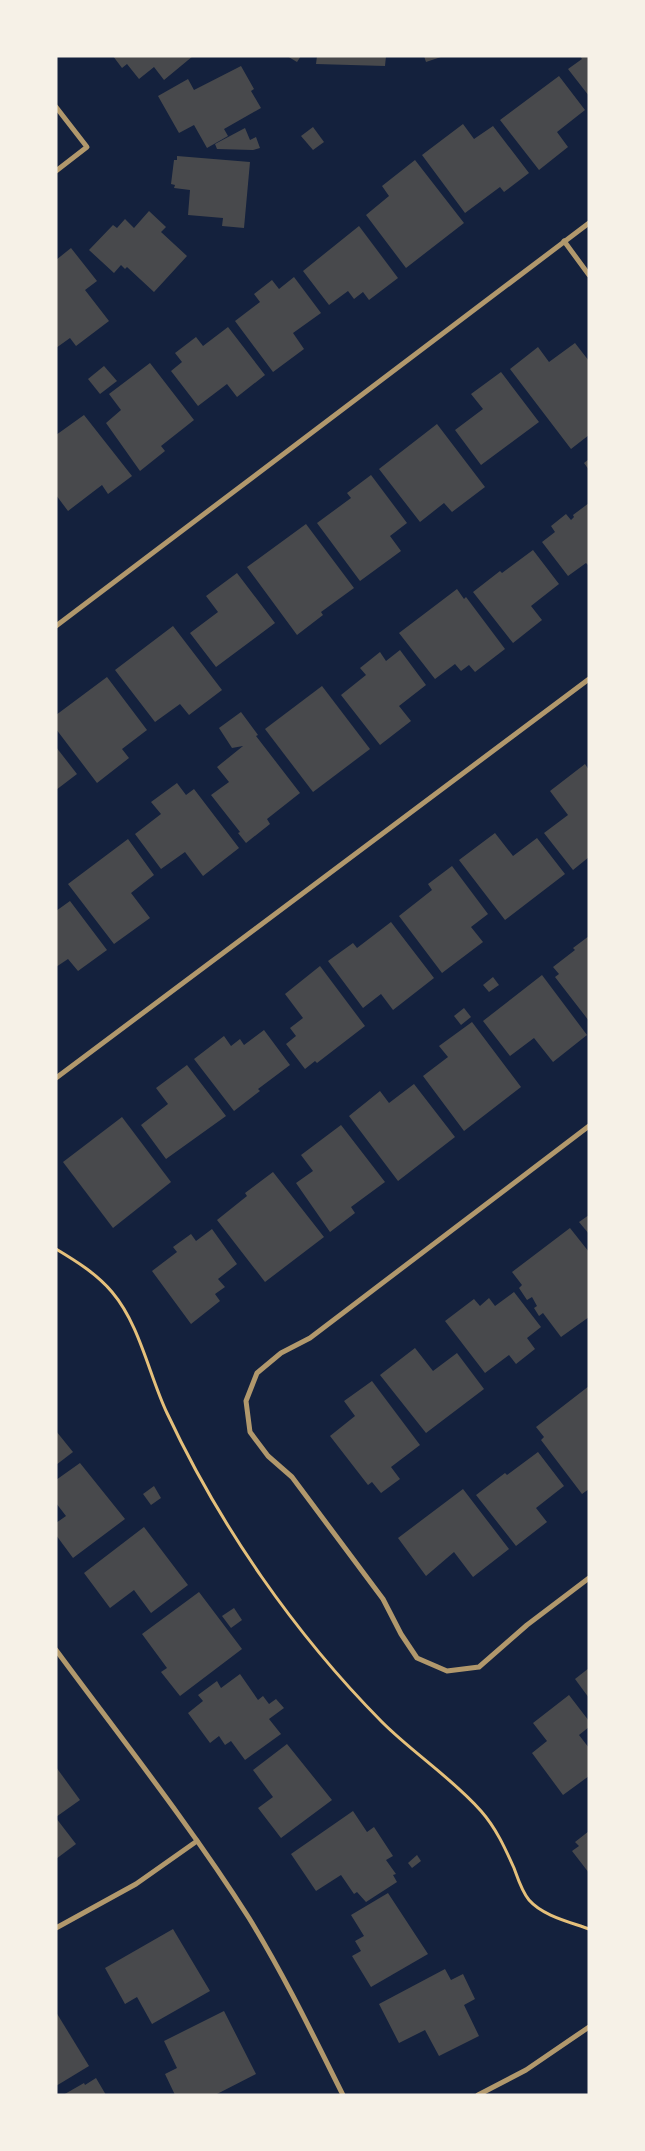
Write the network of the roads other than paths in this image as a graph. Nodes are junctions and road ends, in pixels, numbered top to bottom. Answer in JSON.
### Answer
{"nodes":[{"id":1,"x":56,"y":107,"type":"edge"},
{"id":2,"x":56,"y":171,"type":"edge"},
{"id":3,"x":589,"y":223,"type":"edge"},
{"id":4,"x":564,"y":241,"type":"junction"},
{"id":5,"x":589,"y":275,"type":"edge"},
{"id":6,"x":56,"y":626,"type":"edge"},
{"id":7,"x":589,"y":679,"type":"edge"},
{"id":8,"x":56,"y":1078,"type":"edge"},
{"id":9,"x":589,"y":1126,"type":"edge"},
{"id":10,"x":589,"y":1578,"type":"edge"},
{"id":11,"x":56,"y":1650,"type":"edge"},
{"id":12,"x":197,"y":1841,"type":"junction"},
{"id":13,"x":56,"y":1928,"type":"edge"},
{"id":14,"x":589,"y":2026,"type":"edge"},
{"id":15,"x":343,"y":2095,"type":"edge"},
{"id":16,"x":478,"y":2095,"type":"edge"}],
"edges":[{"from":1,"to":2,"type":"street"},
{"from":3,"to":4,"type":"street"},
{"from":4,"to":5,"type":"street"},
{"from":4,"to":6,"type":"street"},
{"from":7,"to":8,"type":"street"},
{"from":9,"to":10,"type":"street"},
{"from":11,"to":12,"type":"street"},
{"from":12,"to":13,"type":"street"},
{"from":12,"to":15,"type":"street"},
{"from":14,"to":16,"type":"street"}]}
